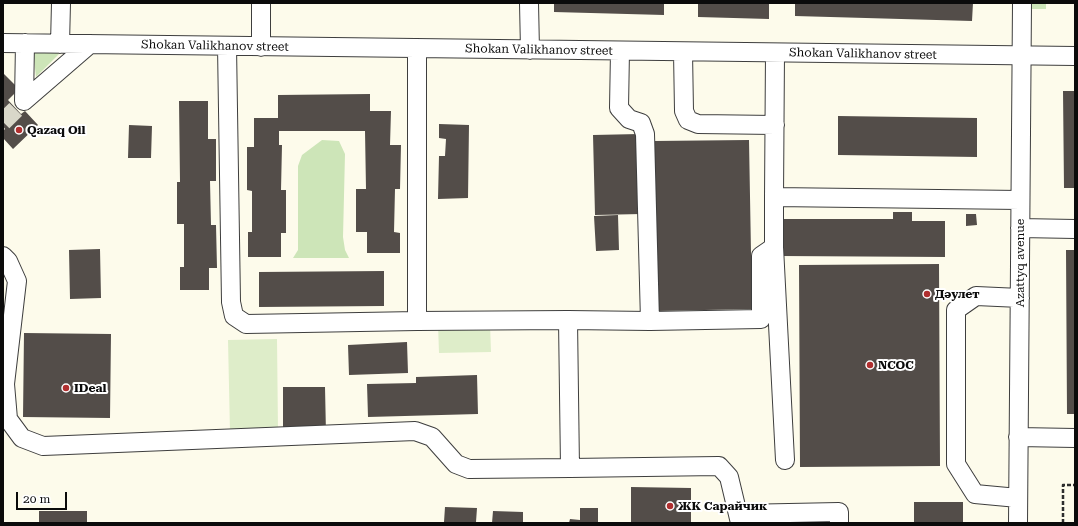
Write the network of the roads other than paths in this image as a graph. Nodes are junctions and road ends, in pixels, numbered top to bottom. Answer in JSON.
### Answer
{"nodes":[{"id":1,"x":61,"y":3,"type":"edge"},
{"id":2,"x":261,"y":3,"type":"edge"},
{"id":3,"x":529,"y":3,"type":"edge"},
{"id":4,"x":1022,"y":3,"type":"edge"},
{"id":5,"x":3,"y":43,"type":"edge"},
{"id":6,"x":25,"y":43,"type":"junction"},
{"id":7,"x":60,"y":44,"type":"junction"},
{"id":8,"x":90,"y":44,"type":"junction"},
{"id":9,"x":228,"y":46,"type":"junction"},
{"id":10,"x":261,"y":46,"type":"junction"},
{"id":11,"x":417,"y":48,"type":"junction"},
{"id":12,"x":530,"y":50,"type":"junction"},
{"id":13,"x":620,"y":51,"type":"junction"},
{"id":14,"x":683,"y":52,"type":"junction"},
{"id":15,"x":775,"y":53,"type":"junction"},
{"id":16,"x":1021,"y":56,"type":"junction"},
{"id":17,"x":1075,"y":56,"type":"edge"},
{"id":18,"x":775,"y":125,"type":"junction"},
{"id":19,"x":774,"y":197,"type":"junction"},
{"id":20,"x":1020,"y":200,"type":"junction"},
{"id":21,"x":1020,"y":228,"type":"junction"},
{"id":22,"x":1075,"y":229,"type":"edge"},
{"id":23,"x":774,"y":247,"type":"junction"},
{"id":24,"x":3,"y":256,"type":"edge"},
{"id":25,"x":1020,"y":298,"type":"junction"},
{"id":26,"x":568,"y":320,"type":"junction"},
{"id":27,"x":417,"y":321,"type":"junction"},
{"id":28,"x":650,"y":321,"type":"junction"},
{"id":29,"x":1018,"y":437,"type":"junction"},
{"id":30,"x":1075,"y":438,"type":"edge"},
{"id":31,"x":785,"y":460,"type":"dead end"},
{"id":32,"x":570,"y":468,"type":"junction"},
{"id":33,"x":1018,"y":498,"type":"junction"},
{"id":34,"x":740,"y":518,"type":"edge"},
{"id":35,"x":839,"y":523,"type":"edge"},
{"id":36,"x":1018,"y":523,"type":"edge"}],
"edges":[{"from":1,"to":7,"type":"street"},
{"from":2,"to":10,"type":"street"},
{"from":3,"to":12,"type":"street"},
{"from":4,"to":16,"type":"street","name":"Azattyq avenue"},
{"from":5,"to":6,"type":"street","name":"Shokan Valikhanov street"},
{"from":6,"to":7,"type":"street","name":"Shokan Valikhanov street"},
{"from":6,"to":8,"type":"street"},
{"from":7,"to":8,"type":"street","name":"Shokan Valikhanov street"},
{"from":8,"to":9,"type":"street","name":"Shokan Valikhanov street"},
{"from":9,"to":10,"type":"street","name":"Shokan Valikhanov street"},
{"from":9,"to":27,"type":"street"},
{"from":10,"to":11,"type":"street","name":"Shokan Valikhanov street"},
{"from":11,"to":12,"type":"street","name":"Shokan Valikhanov street"},
{"from":11,"to":27,"type":"street"},
{"from":12,"to":13,"type":"street","name":"Shokan Valikhanov street"},
{"from":13,"to":14,"type":"street","name":"Shokan Valikhanov street"},
{"from":13,"to":28,"type":"street"},
{"from":14,"to":15,"type":"street","name":"Shokan Valikhanov street"},
{"from":14,"to":18,"type":"street"},
{"from":15,"to":16,"type":"street","name":"Shokan Valikhanov street"},
{"from":15,"to":18,"type":"street"},
{"from":16,"to":17,"type":"street","name":"Shokan Valikhanov street"},
{"from":16,"to":20,"type":"street","name":"Azattyq avenue"},
{"from":18,"to":19,"type":"street"},
{"from":19,"to":20,"type":"street"},
{"from":19,"to":23,"type":"street"},
{"from":20,"to":21,"type":"street","name":"Azattyq avenue"},
{"from":21,"to":22,"type":"street"},
{"from":21,"to":25,"type":"street","name":"Azattyq avenue"},
{"from":23,"to":28,"type":"street"},
{"from":23,"to":31,"type":"street"},
{"from":24,"to":32,"type":"street"},
{"from":25,"to":29,"type":"street","name":"Azattyq avenue"},
{"from":25,"to":33,"type":"street"},
{"from":26,"to":27,"type":"street"},
{"from":26,"to":28,"type":"street"},
{"from":26,"to":32,"type":"street"},
{"from":29,"to":30,"type":"street"},
{"from":29,"to":33,"type":"street","name":"Azattyq avenue"},
{"from":32,"to":34,"type":"street"},
{"from":33,"to":36,"type":"street","name":"Azattyq avenue"},
{"from":34,"to":35,"type":"street"}]}
